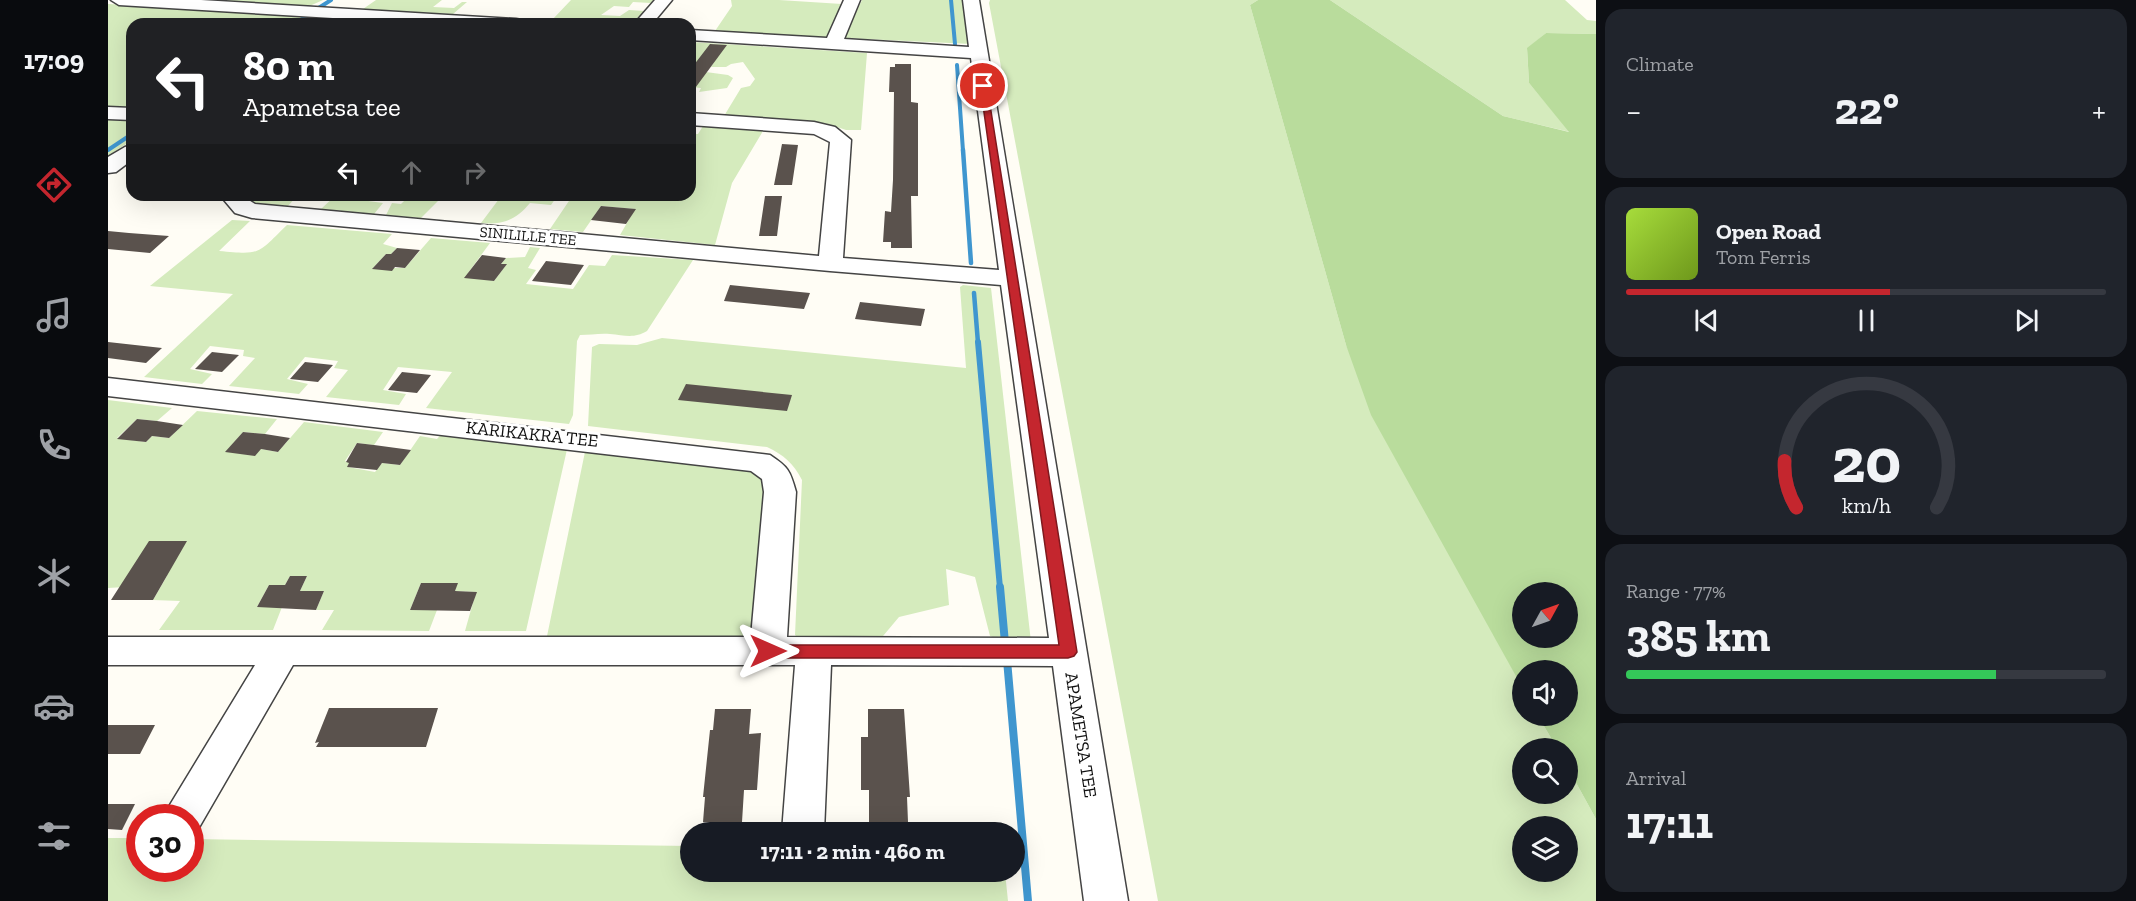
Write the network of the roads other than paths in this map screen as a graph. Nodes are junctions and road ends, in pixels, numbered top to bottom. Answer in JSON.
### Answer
{"nodes":[{"id":1,"x":119,"y":0,"type":"edge"},
{"id":2,"x":351,"y":0,"type":"edge"},
{"id":3,"x":664,"y":0,"type":"edge"},
{"id":4,"x":852,"y":0,"type":"edge"},
{"id":5,"x":971,"y":0,"type":"edge"},
{"id":6,"x":473,"y":5,"type":"dead end"},
{"id":7,"x":332,"y":13,"type":"junction"},
{"id":8,"x":325,"y":18,"type":"edge"},
{"id":9,"x":397,"y":18,"type":"edge"},
{"id":10,"x":455,"y":18,"type":"edge"},
{"id":11,"x":648,"y":18,"type":"edge"},
{"id":12,"x":696,"y":35,"type":"edge"},
{"id":13,"x":833,"y":44,"type":"junction"},
{"id":14,"x":978,"y":53,"type":"junction"},
{"id":15,"x":108,"y":113,"type":"edge"},
{"id":16,"x":126,"y":114,"type":"edge"},
{"id":17,"x":696,"y":119,"type":"edge"},
{"id":18,"x":126,"y":155,"type":"edge"},
{"id":19,"x":108,"y":167,"type":"edge"},
{"id":20,"x":236,"y":201,"type":"edge"},
{"id":21,"x":831,"y":264,"type":"junction"},
{"id":22,"x":1011,"y":278,"type":"junction"},
{"id":23,"x":108,"y":387,"type":"edge"},
{"id":24,"x":108,"y":651,"type":"edge"},
{"id":25,"x":283,"y":651,"type":"junction"},
{"id":26,"x":768,"y":651,"type":"junction"},
{"id":27,"x":814,"y":651,"type":"junction"},
{"id":28,"x":1068,"y":652,"type":"junction"},
{"id":29,"x":190,"y":804,"type":"edge"},
{"id":30,"x":804,"y":822,"type":"edge"},
{"id":31,"x":1106,"y":901,"type":"edge"}],
"edges":[{"from":1,"to":7,"type":"street"},
{"from":2,"to":7,"type":"street"},
{"from":3,"to":11,"type":"street"},
{"from":4,"to":13,"type":"street"},
{"from":5,"to":14,"type":"street","name":"APAMETSA TEE"},
{"from":6,"to":10,"type":"street"},
{"from":7,"to":8,"type":"street"},
{"from":7,"to":9,"type":"street"},
{"from":12,"to":13,"type":"street"},
{"from":13,"to":14,"type":"street"},
{"from":14,"to":22,"type":"street","name":"APAMETSA TEE"},
{"from":15,"to":16,"type":"street"},
{"from":17,"to":21,"type":"street"},
{"from":18,"to":19,"type":"street"},
{"from":20,"to":21,"type":"street","name":"SINILILLE TEE"},
{"from":21,"to":22,"type":"street","name":"SINILILLE TEE"},
{"from":22,"to":28,"type":"street","name":"APAMETSA TEE"},
{"from":23,"to":26,"type":"street","name":"KARIKAKRA TEE"},
{"from":24,"to":25,"type":"street"},
{"from":25,"to":26,"type":"street"},
{"from":25,"to":29,"type":"street"},
{"from":26,"to":27,"type":"street"},
{"from":27,"to":28,"type":"street"},
{"from":27,"to":30,"type":"street"},
{"from":28,"to":31,"type":"street","name":"APAMETSA TEE"}]}
